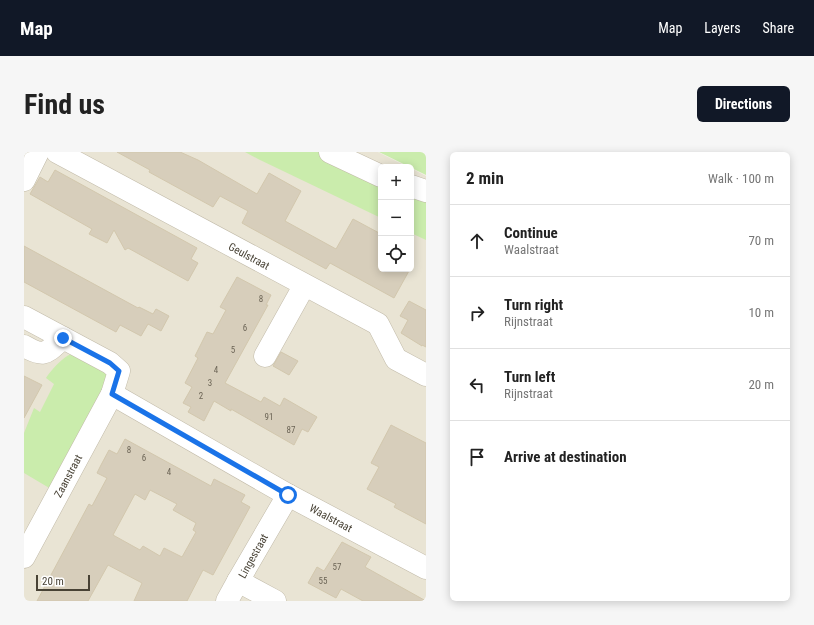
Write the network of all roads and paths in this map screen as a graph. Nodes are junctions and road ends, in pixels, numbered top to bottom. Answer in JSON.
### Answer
{"nodes":[{"id":1,"x":38,"y":152,"type":"edge"},
{"id":2,"x":57,"y":152,"type":"edge"},
{"id":3,"x":330,"y":152,"type":"edge"},
{"id":4,"x":378,"y":175,"type":"edge"},
{"id":5,"x":24,"y":180,"type":"edge"},
{"id":6,"x":414,"y":187,"type":"edge"},
{"id":7,"x":426,"y":192,"type":"edge"},
{"id":8,"x":304,"y":286,"type":"junction"},
{"id":9,"x":24,"y":317,"type":"edge"},
{"id":10,"x":63,"y":338,"type":"junction"},
{"id":11,"x":24,"y":346,"type":"edge"},
{"id":12,"x":264,"y":356,"type":"dead end"},
{"id":13,"x":426,"y":375,"type":"edge"},
{"id":14,"x":112,"y":394,"type":"junction"},
{"id":15,"x":288,"y":495,"type":"junction"},
{"id":16,"x":24,"y":557,"type":"edge"},
{"id":17,"x":426,"y":568,"type":"edge"},
{"id":18,"x":238,"y":581,"type":"junction"},
{"id":19,"x":227,"y":601,"type":"edge"},
{"id":20,"x":275,"y":601,"type":"edge"}],
"edges":[{"from":1,"to":5,"type":"street"},
{"from":2,"to":8,"type":"street","name":"Geulstraat"},
{"from":3,"to":4,"type":"street"},
{"from":6,"to":7,"type":"street"},
{"from":8,"to":12,"type":"street"},
{"from":8,"to":13,"type":"street","name":"Geulstraat"},
{"from":9,"to":10,"type":"street"},
{"from":10,"to":11,"type":"street"},
{"from":10,"to":14,"type":"street","name":"Zaanstraat"},
{"from":14,"to":15,"type":"street","name":"Waalstraat"},
{"from":14,"to":16,"type":"street","name":"Zaanstraat"},
{"from":15,"to":17,"type":"street","name":"Waalstraat"},
{"from":15,"to":18,"type":"street","name":"Lingestraat"},
{"from":18,"to":19,"type":"street"},
{"from":18,"to":20,"type":"street","name":"Lingestraat"}]}
